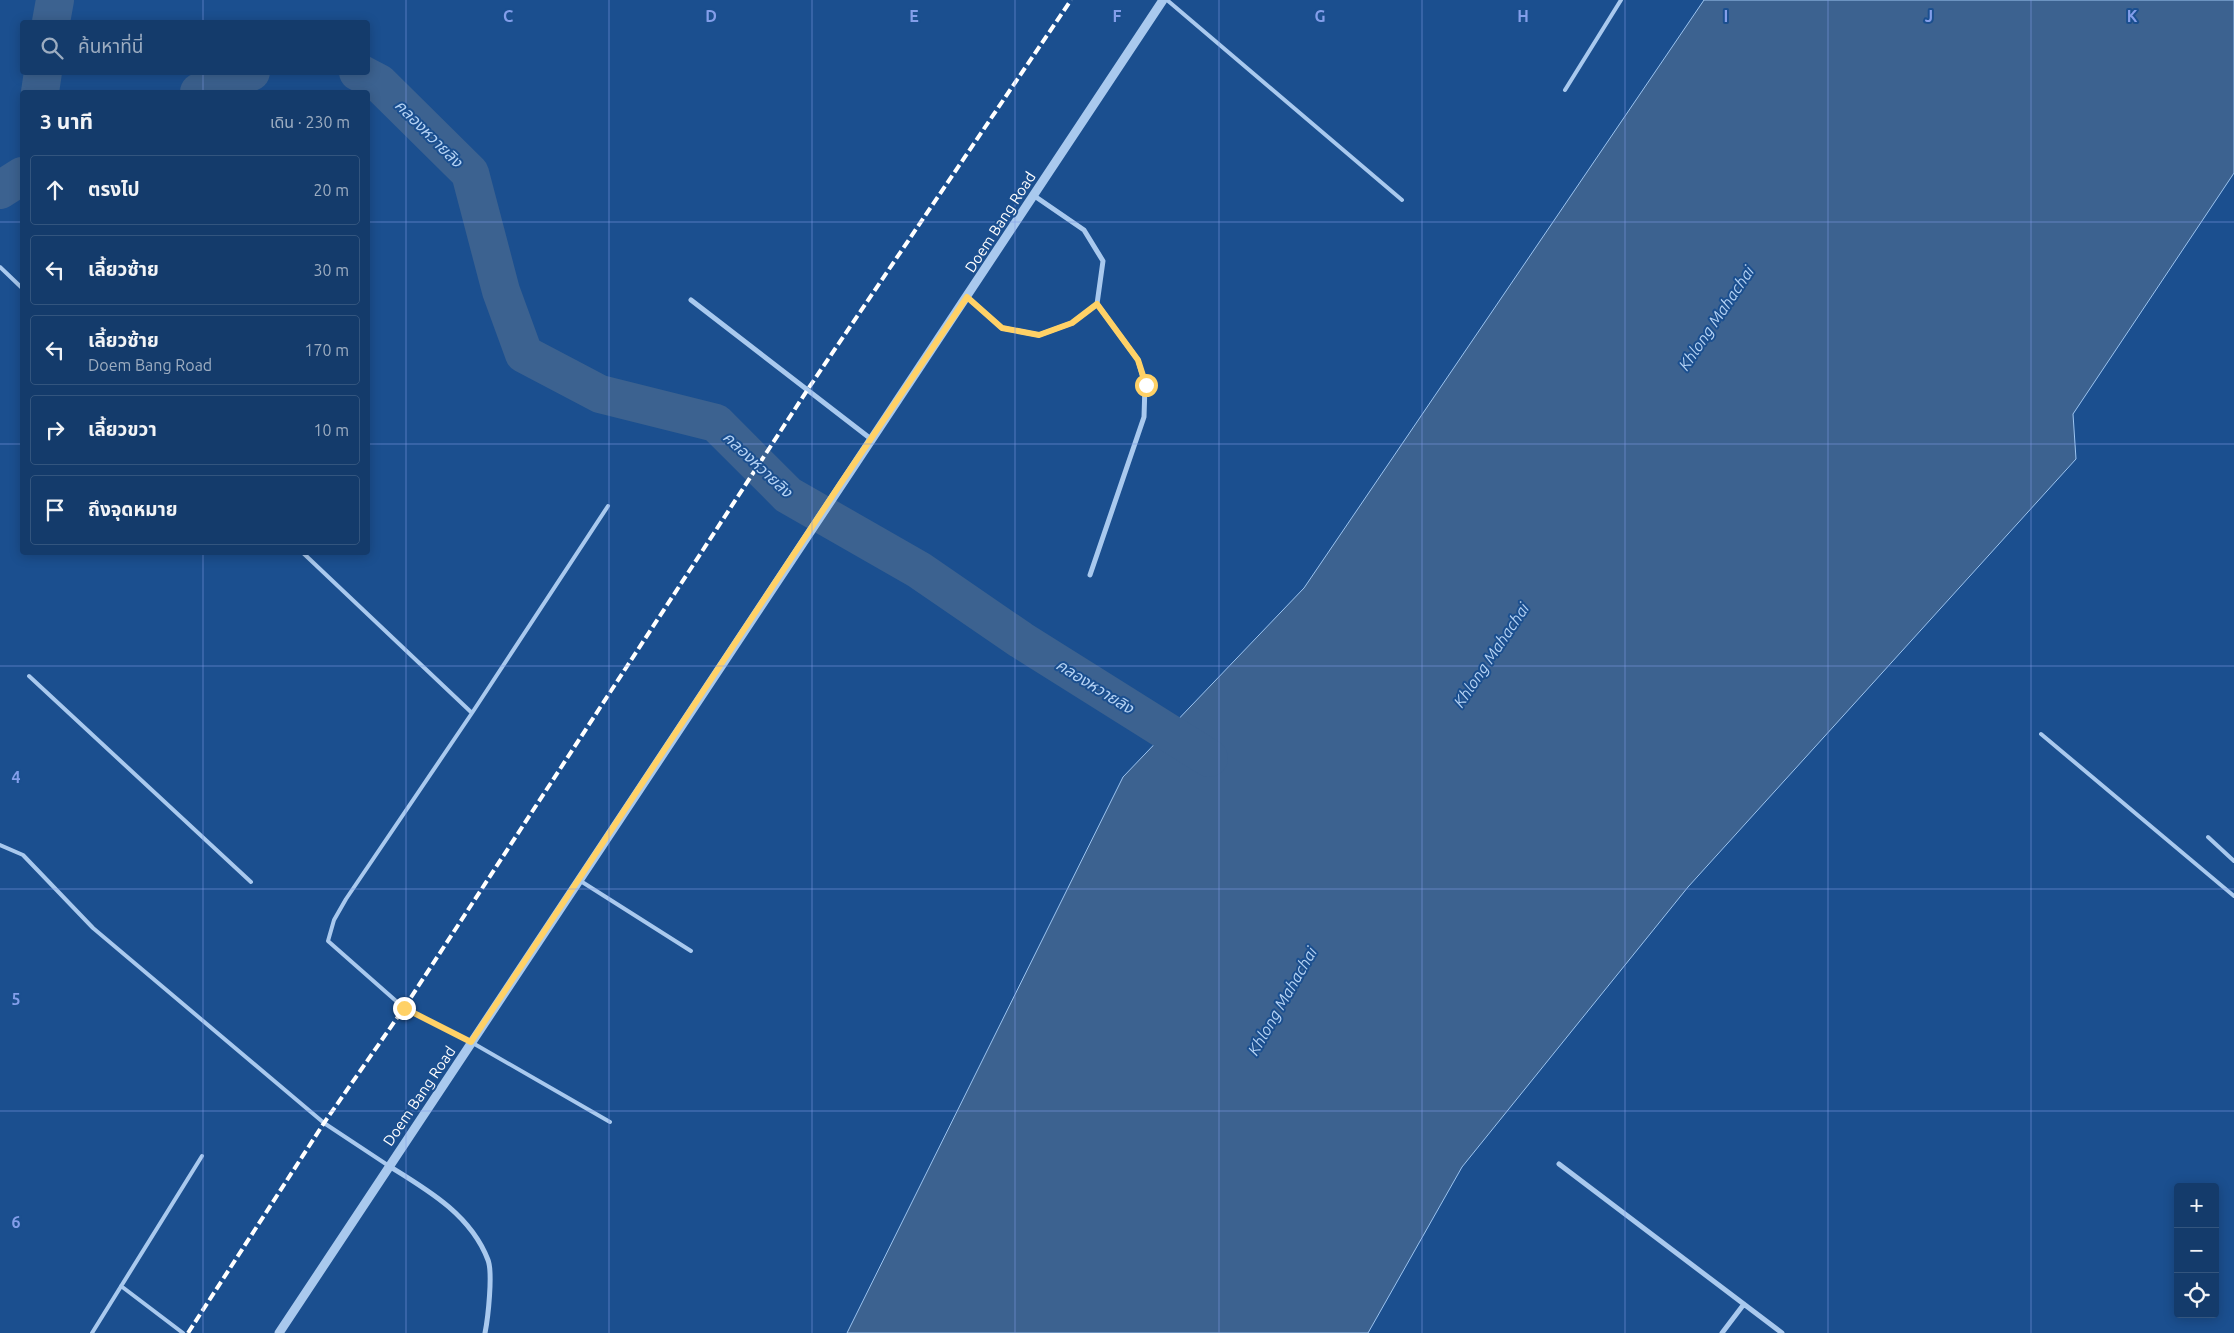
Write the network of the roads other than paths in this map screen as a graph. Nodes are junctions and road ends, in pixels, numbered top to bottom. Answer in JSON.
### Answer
{"nodes":[{"id":1,"x":1165,"y":0,"type":"edge"},
{"id":2,"x":1621,"y":0,"type":"edge"},
{"id":3,"x":1564,"y":90,"type":"dead end"},
{"id":4,"x":1033,"y":195,"type":"junction"},
{"id":5,"x":1402,"y":200,"type":"dead end"},
{"id":6,"x":0,"y":267,"type":"edge"},
{"id":7,"x":20,"y":286,"type":"edge"},
{"id":8,"x":967,"y":297,"type":"junction"},
{"id":9,"x":691,"y":300,"type":"dead end"},
{"id":10,"x":1097,"y":304,"type":"junction"},
{"id":11,"x":871,"y":439,"type":"junction"},
{"id":12,"x":608,"y":506,"type":"dead end"},
{"id":13,"x":305,"y":555,"type":"edge"},
{"id":14,"x":1090,"y":575,"type":"dead end"},
{"id":15,"x":29,"y":676,"type":"dead end"},
{"id":16,"x":472,"y":713,"type":"junction"},
{"id":17,"x":2040,"y":734,"type":"dead end"},
{"id":18,"x":2208,"y":837,"type":"dead end"},
{"id":19,"x":0,"y":845,"type":"edge"},
{"id":20,"x":2234,"y":861,"type":"edge"},
{"id":21,"x":579,"y":880,"type":"junction"},
{"id":22,"x":251,"y":882,"type":"dead end"},
{"id":23,"x":2234,"y":896,"type":"edge"},
{"id":24,"x":690,"y":952,"type":"dead end"},
{"id":25,"x":471,"y":1042,"type":"junction"},
{"id":26,"x":610,"y":1122,"type":"dead end"},
{"id":27,"x":202,"y":1156,"type":"dead end"},
{"id":28,"x":1559,"y":1164,"type":"dead end"},
{"id":29,"x":389,"y":1166,"type":"junction"},
{"id":30,"x":121,"y":1286,"type":"junction"},
{"id":31,"x":1744,"y":1304,"type":"junction"},
{"id":32,"x":92,"y":1333,"type":"edge"},
{"id":33,"x":183,"y":1333,"type":"edge"},
{"id":34,"x":278,"y":1333,"type":"edge"},
{"id":35,"x":485,"y":1333,"type":"edge"},
{"id":36,"x":1722,"y":1333,"type":"edge"},
{"id":37,"x":1782,"y":1333,"type":"edge"}],
"edges":[{"from":1,"to":4,"type":"street","name":"Doem Bang Road"},
{"from":1,"to":5,"type":"lane"},
{"from":2,"to":3,"type":"lane"},
{"from":4,"to":8,"type":"street","name":"Doem Bang Road"},
{"from":4,"to":10,"type":"street"},
{"from":6,"to":7,"type":"lane"},
{"from":8,"to":10,"type":"street"},
{"from":8,"to":11,"type":"street","name":"Doem Bang Road"},
{"from":9,"to":11,"type":"street"},
{"from":10,"to":14,"type":"street"},
{"from":11,"to":21,"type":"street","name":"Doem Bang Road"},
{"from":12,"to":16,"type":"lane"},
{"from":13,"to":16,"type":"lane"},
{"from":15,"to":22,"type":"lane"},
{"from":16,"to":25,"type":"lane"},
{"from":17,"to":23,"type":"lane"},
{"from":18,"to":20,"type":"lane"},
{"from":19,"to":29,"type":"lane"},
{"from":21,"to":24,"type":"lane"},
{"from":21,"to":25,"type":"street","name":"Doem Bang Road"},
{"from":25,"to":26,"type":"lane"},
{"from":25,"to":29,"type":"street","name":"Doem Bang Road"},
{"from":27,"to":30,"type":"lane"},
{"from":28,"to":31,"type":"street"},
{"from":29,"to":34,"type":"street","name":"Doem Bang Road"},
{"from":29,"to":35,"type":"street"},
{"from":30,"to":32,"type":"lane"},
{"from":30,"to":33,"type":"lane"},
{"from":31,"to":36,"type":"street"},
{"from":31,"to":37,"type":"street"}]}
